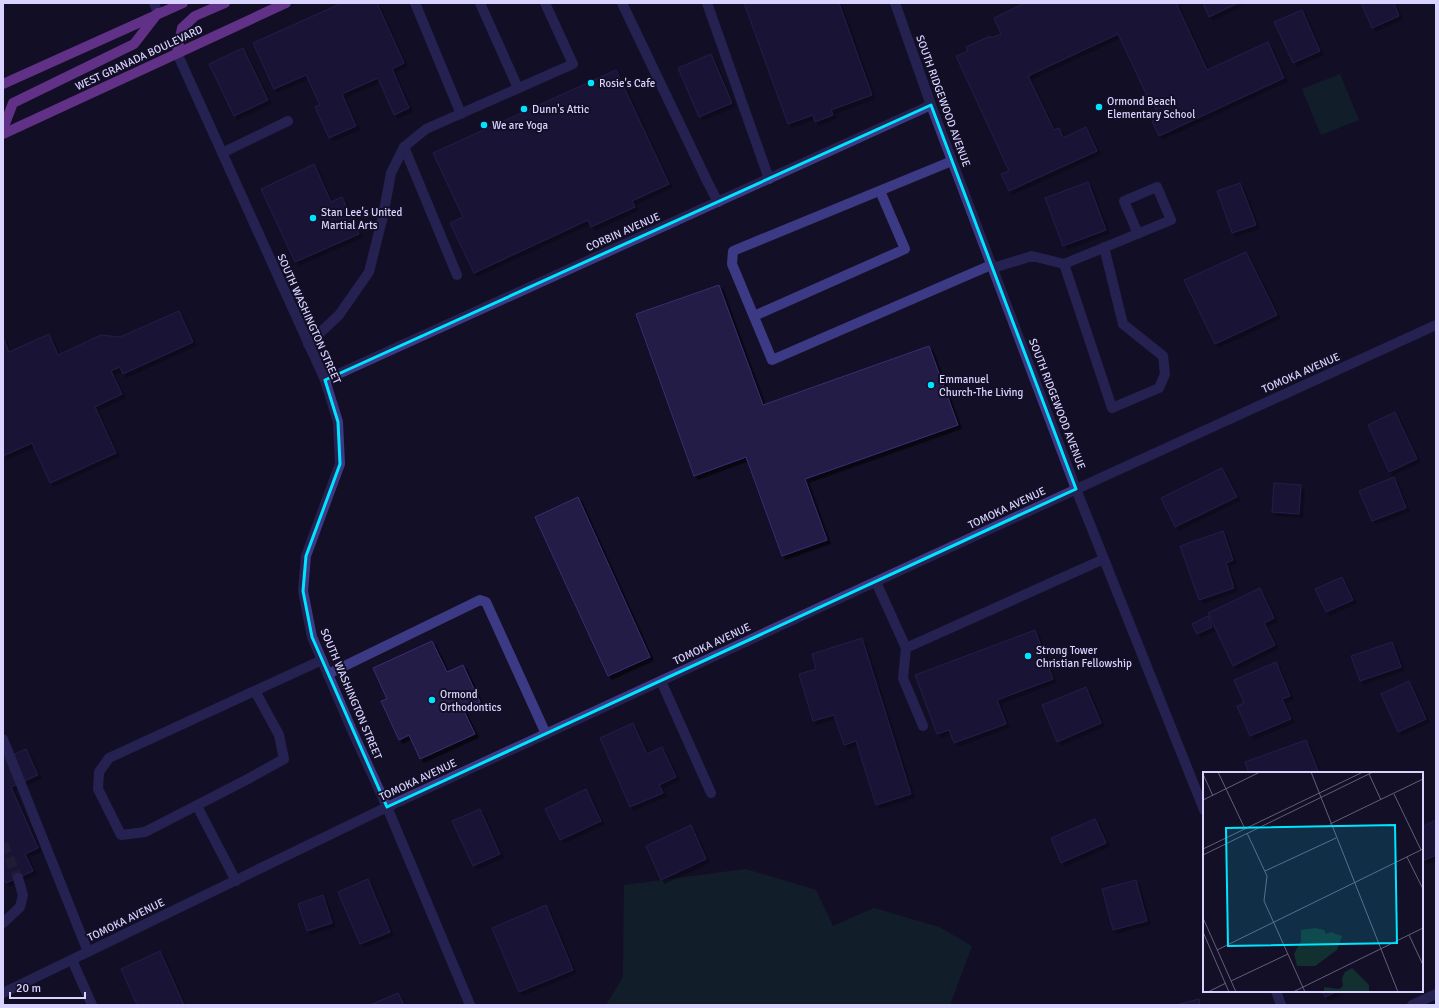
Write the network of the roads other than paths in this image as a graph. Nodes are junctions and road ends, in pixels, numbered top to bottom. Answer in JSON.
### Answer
{"nodes":[{"id":1,"x":154,"y":3,"type":"edge"},
{"id":2,"x":183,"y":3,"type":"edge"},
{"id":3,"x":225,"y":3,"type":"edge"},
{"id":4,"x":286,"y":3,"type":"edge"},
{"id":5,"x":415,"y":3,"type":"edge"},
{"id":6,"x":480,"y":3,"type":"edge"},
{"id":7,"x":545,"y":3,"type":"edge"},
{"id":8,"x":622,"y":3,"type":"edge"},
{"id":9,"x":707,"y":3,"type":"edge"},
{"id":10,"x":895,"y":3,"type":"edge"},
{"id":11,"x":158,"y":13,"type":"junction"},
{"id":12,"x":177,"y":53,"type":"junction"},
{"id":13,"x":3,"y":84,"type":"edge"},
{"id":14,"x":518,"y":88,"type":"junction"},
{"id":15,"x":931,"y":105,"type":"junction"},
{"id":16,"x":461,"y":114,"type":"junction"},
{"id":17,"x":288,"y":121,"type":"dead end"},
{"id":18,"x":3,"y":129,"type":"edge"},
{"id":19,"x":3,"y":134,"type":"edge"},
{"id":20,"x":404,"y":147,"type":"junction"},
{"id":21,"x":222,"y":153,"type":"junction"},
{"id":22,"x":952,"y":161,"type":"junction"},
{"id":23,"x":769,"y":179,"type":"junction"},
{"id":24,"x":880,"y":191,"type":"junction"},
{"id":25,"x":718,"y":202,"type":"junction"},
{"id":26,"x":1138,"y":234,"type":"junction"},
{"id":27,"x":1104,"y":247,"type":"junction"},
{"id":28,"x":1064,"y":264,"type":"junction"},
{"id":29,"x":992,"y":267,"type":"junction"},
{"id":30,"x":457,"y":275,"type":"dead end"},
{"id":31,"x":754,"y":316,"type":"junction"},
{"id":32,"x":1436,"y":325,"type":"edge"},
{"id":33,"x":308,"y":344,"type":"junction"},
{"id":34,"x":325,"y":380,"type":"junction"},
{"id":35,"x":1076,"y":489,"type":"junction"},
{"id":36,"x":1104,"y":559,"type":"junction"},
{"id":37,"x":876,"y":582,"type":"junction"},
{"id":38,"x":906,"y":648,"type":"junction"},
{"id":39,"x":322,"y":660,"type":"junction"},
{"id":40,"x":328,"y":674,"type":"junction"},
{"id":41,"x":661,"y":681,"type":"junction"},
{"id":42,"x":255,"y":691,"type":"junction"},
{"id":43,"x":923,"y":726,"type":"dead end"},
{"id":44,"x":546,"y":734,"type":"junction"},
{"id":45,"x":3,"y":739,"type":"edge"},
{"id":46,"x":711,"y":793,"type":"dead end"},
{"id":47,"x":197,"y":806,"type":"junction"},
{"id":48,"x":387,"y":807,"type":"junction"},
{"id":49,"x":1203,"y":807,"type":"edge"},
{"id":50,"x":18,"y":878,"type":"tunnel mouth"},
{"id":51,"x":236,"y":881,"type":"junction"},
{"id":52,"x":3,"y":923,"type":"edge"},
{"id":53,"x":88,"y":952,"type":"junction"},
{"id":54,"x":72,"y":960,"type":"junction"},
{"id":55,"x":1276,"y":992,"type":"edge"},
{"id":56,"x":3,"y":993,"type":"edge"},
{"id":57,"x":1436,"y":994,"type":"edge"},
{"id":58,"x":92,"y":1005,"type":"edge"},
{"id":59,"x":470,"y":1005,"type":"edge"},
{"id":60,"x":1282,"y":1005,"type":"edge"},
{"id":61,"x":1412,"y":1005,"type":"edge"}],
"edges":[{"from":1,"to":11,"type":"street"},
{"from":2,"to":11,"type":"main road"},
{"from":3,"to":12,"type":"main road"},
{"from":4,"to":12,"type":"main road","name":"WEST GRANADA BOULEVARD"},
{"from":5,"to":16,"type":"street"},
{"from":6,"to":14,"type":"street"},
{"from":7,"to":14,"type":"street"},
{"from":8,"to":25,"type":"street"},
{"from":9,"to":23,"type":"street"},
{"from":10,"to":15,"type":"street","name":"SOUTH RIDGEWOOD AVENUE"},
{"from":11,"to":13,"type":"main road"},
{"from":11,"to":18,"type":"main road"},
{"from":12,"to":19,"type":"main road","name":"WEST GRANADA BOULEVARD"},
{"from":12,"to":21,"type":"street","name":"SOUTH WASHINGTON STREET"},
{"from":14,"to":16,"type":"street"},
{"from":15,"to":22,"type":"street","name":"SOUTH RIDGEWOOD AVENUE"},
{"from":15,"to":23,"type":"street","name":"CORBIN AVENUE"},
{"from":16,"to":20,"type":"street"},
{"from":17,"to":21,"type":"street"},
{"from":20,"to":30,"type":"street"},
{"from":20,"to":33,"type":"street"},
{"from":21,"to":33,"type":"street","name":"SOUTH WASHINGTON STREET"},
{"from":22,"to":24,"type":"street"},
{"from":22,"to":29,"type":"street","name":"SOUTH RIDGEWOOD AVENUE"},
{"from":23,"to":25,"type":"street","name":"CORBIN AVENUE"},
{"from":24,"to":31,"type":"street"},
{"from":24,"to":31,"type":"street"},
{"from":25,"to":34,"type":"street","name":"CORBIN AVENUE"},
{"from":26,"to":26,"type":"street"},
{"from":26,"to":27,"type":"street"},
{"from":27,"to":28,"type":"street"},
{"from":27,"to":28,"type":"street"},
{"from":28,"to":29,"type":"street"},
{"from":29,"to":31,"type":"street"},
{"from":29,"to":35,"type":"street","name":"SOUTH RIDGEWOOD AVENUE"},
{"from":32,"to":35,"type":"street","name":"TOMOKA AVENUE"},
{"from":33,"to":34,"type":"street","name":"SOUTH WASHINGTON STREET"},
{"from":34,"to":39,"type":"street","name":"SOUTH WASHINGTON STREET"},
{"from":35,"to":36,"type":"street","name":"SOUTH RIDGEWOOD AVENUE"},
{"from":35,"to":37,"type":"street","name":"TOMOKA AVENUE"},
{"from":36,"to":38,"type":"street"},
{"from":36,"to":49,"type":"street","name":"SOUTH RIDGEWOOD AVENUE"},
{"from":37,"to":38,"type":"street"},
{"from":37,"to":41,"type":"street","name":"TOMOKA AVENUE"},
{"from":38,"to":43,"type":"street"},
{"from":39,"to":40,"type":"street","name":"SOUTH WASHINGTON STREET"},
{"from":39,"to":42,"type":"street"},
{"from":40,"to":44,"type":"street"},
{"from":40,"to":48,"type":"street","name":"SOUTH WASHINGTON STREET"},
{"from":41,"to":44,"type":"street","name":"TOMOKA AVENUE"},
{"from":41,"to":46,"type":"street"},
{"from":42,"to":47,"type":"street"},
{"from":42,"to":47,"type":"street"},
{"from":44,"to":48,"type":"street","name":"TOMOKA AVENUE"},
{"from":45,"to":53,"type":"street"},
{"from":47,"to":51,"type":"street"},
{"from":48,"to":51,"type":"street","name":"TOMOKA AVENUE"},
{"from":48,"to":59,"type":"street","name":"SOUTH WASHINGTON STREET"},
{"from":50,"to":52,"type":"street"},
{"from":51,"to":53,"type":"street","name":"TOMOKA AVENUE"},
{"from":53,"to":54,"type":"street","name":"TOMOKA AVENUE"},
{"from":54,"to":56,"type":"street","name":"TOMOKA AVENUE"},
{"from":54,"to":58,"type":"street"},
{"from":55,"to":60,"type":"street"},
{"from":57,"to":61,"type":"street"}]}
